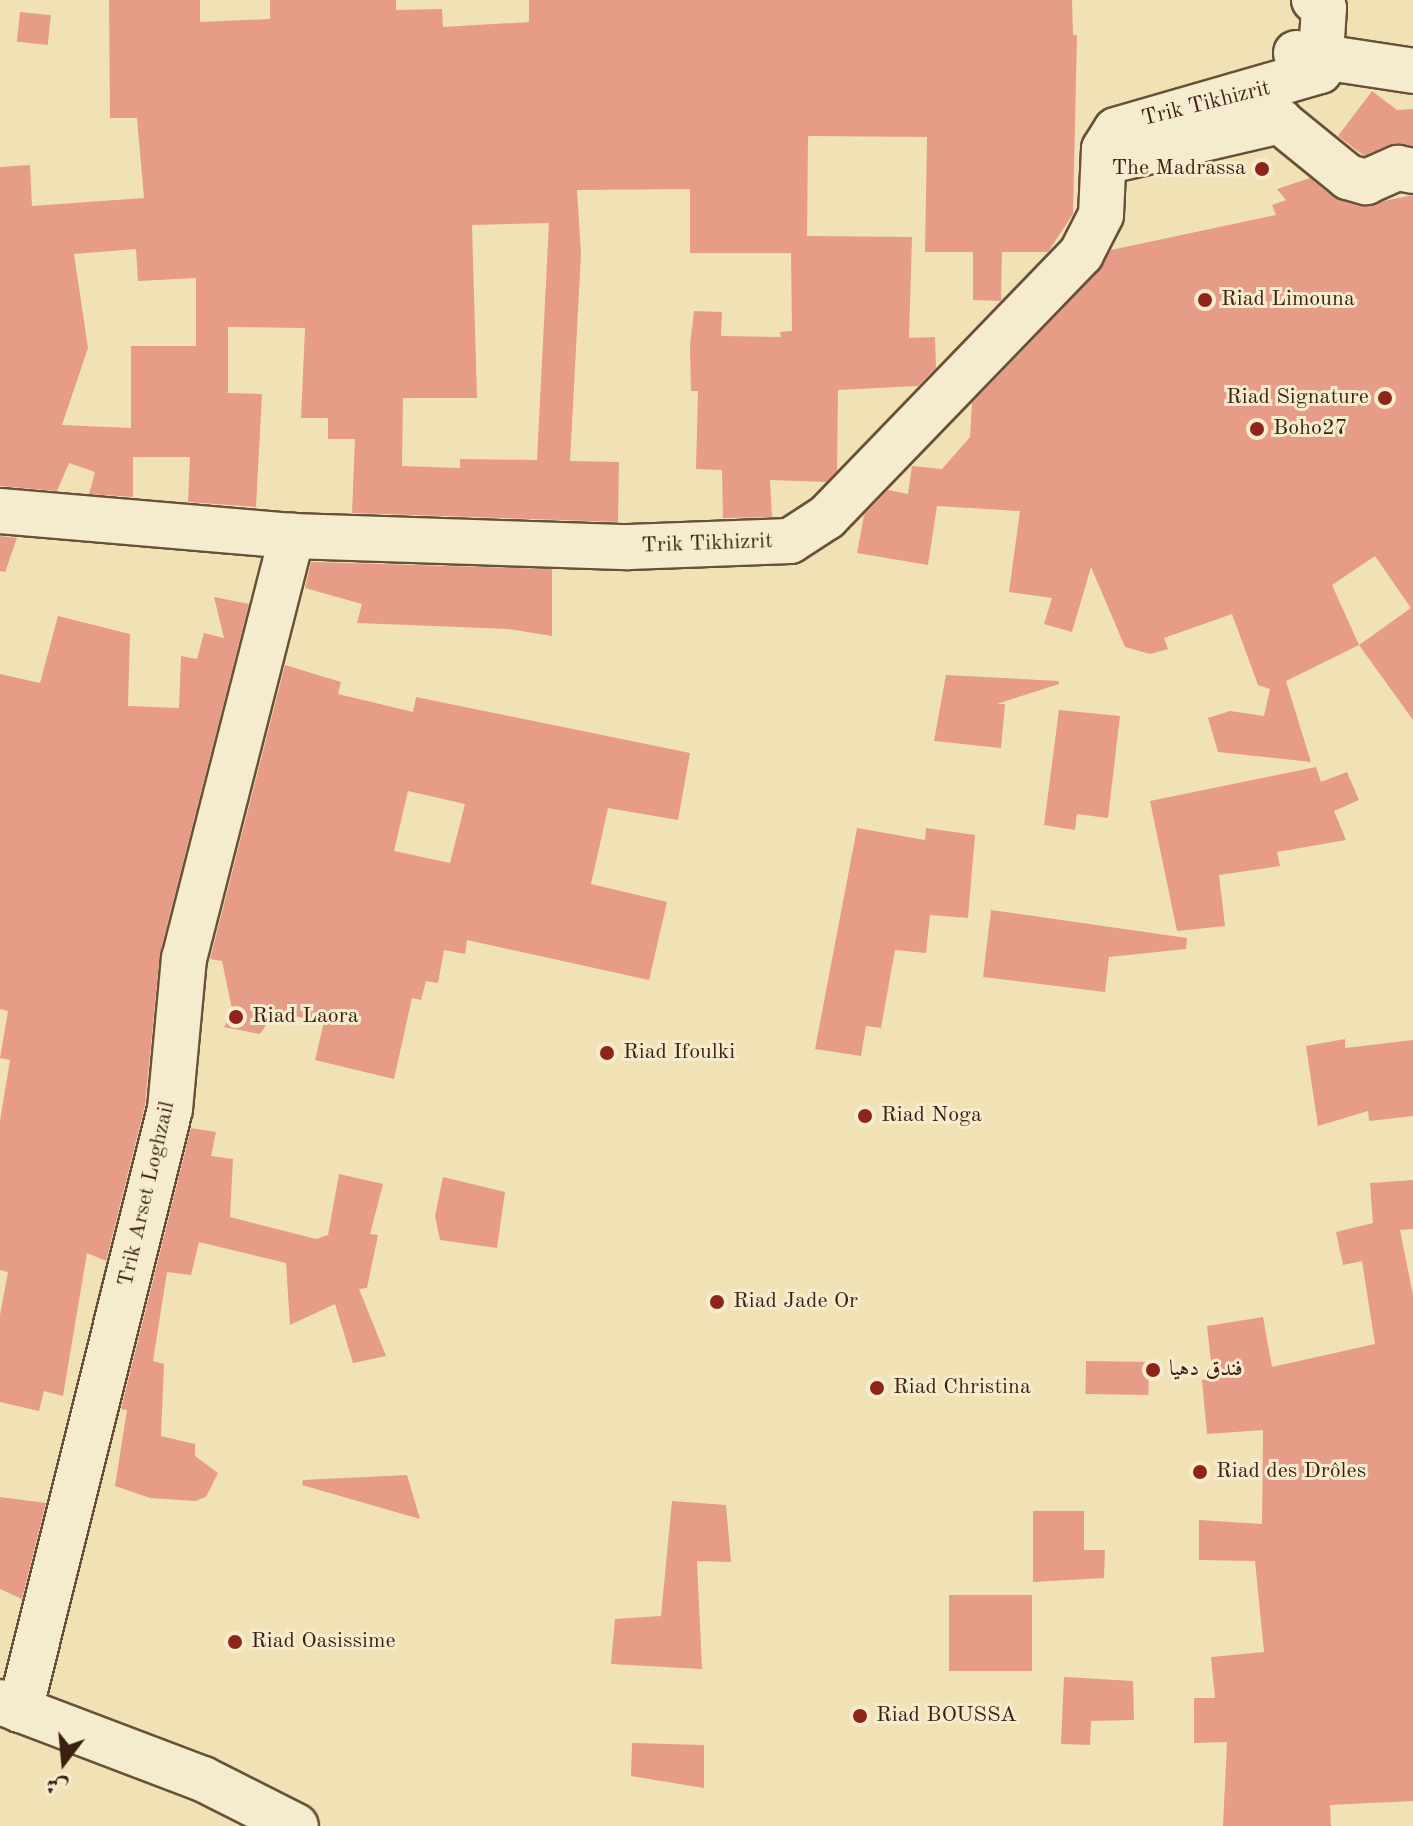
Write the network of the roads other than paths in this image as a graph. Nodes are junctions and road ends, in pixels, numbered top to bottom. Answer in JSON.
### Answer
{"nodes":[{"id":1,"x":1314,"y":0,"type":"edge"},
{"id":2,"x":1306,"y":55,"type":"junction"},
{"id":3,"x":1413,"y":71,"type":"edge"},
{"id":4,"x":1246,"y":94,"type":"junction"},
{"id":5,"x":1280,"y":121,"type":"junction"},
{"id":6,"x":1104,"y":162,"type":"junction"},
{"id":7,"x":1413,"y":171,"type":"edge"},
{"id":8,"x":0,"y":511,"type":"edge"},
{"id":9,"x":292,"y":536,"type":"junction"},
{"id":10,"x":10,"y":1706,"type":"edge"},
{"id":11,"x":296,"y":1826,"type":"edge"}],
"edges":[{"from":1,"to":2,"type":"street"},
{"from":2,"to":3,"type":"street"},
{"from":2,"to":4,"type":"street","name":"Trik Tikhizrit"},
{"from":4,"to":5,"type":"street"},
{"from":4,"to":6,"type":"street","name":"Trik Tikhizrit"},
{"from":5,"to":6,"type":"street"},
{"from":5,"to":7,"type":"street"},
{"from":6,"to":9,"type":"street","name":"Trik Tikhizrit"},
{"from":8,"to":9,"type":"street","name":"Trik Tikhizrit"},
{"from":9,"to":10,"type":"street","name":"Trik Arset Loghzail"},
{"from":10,"to":11,"type":"street"}]}
